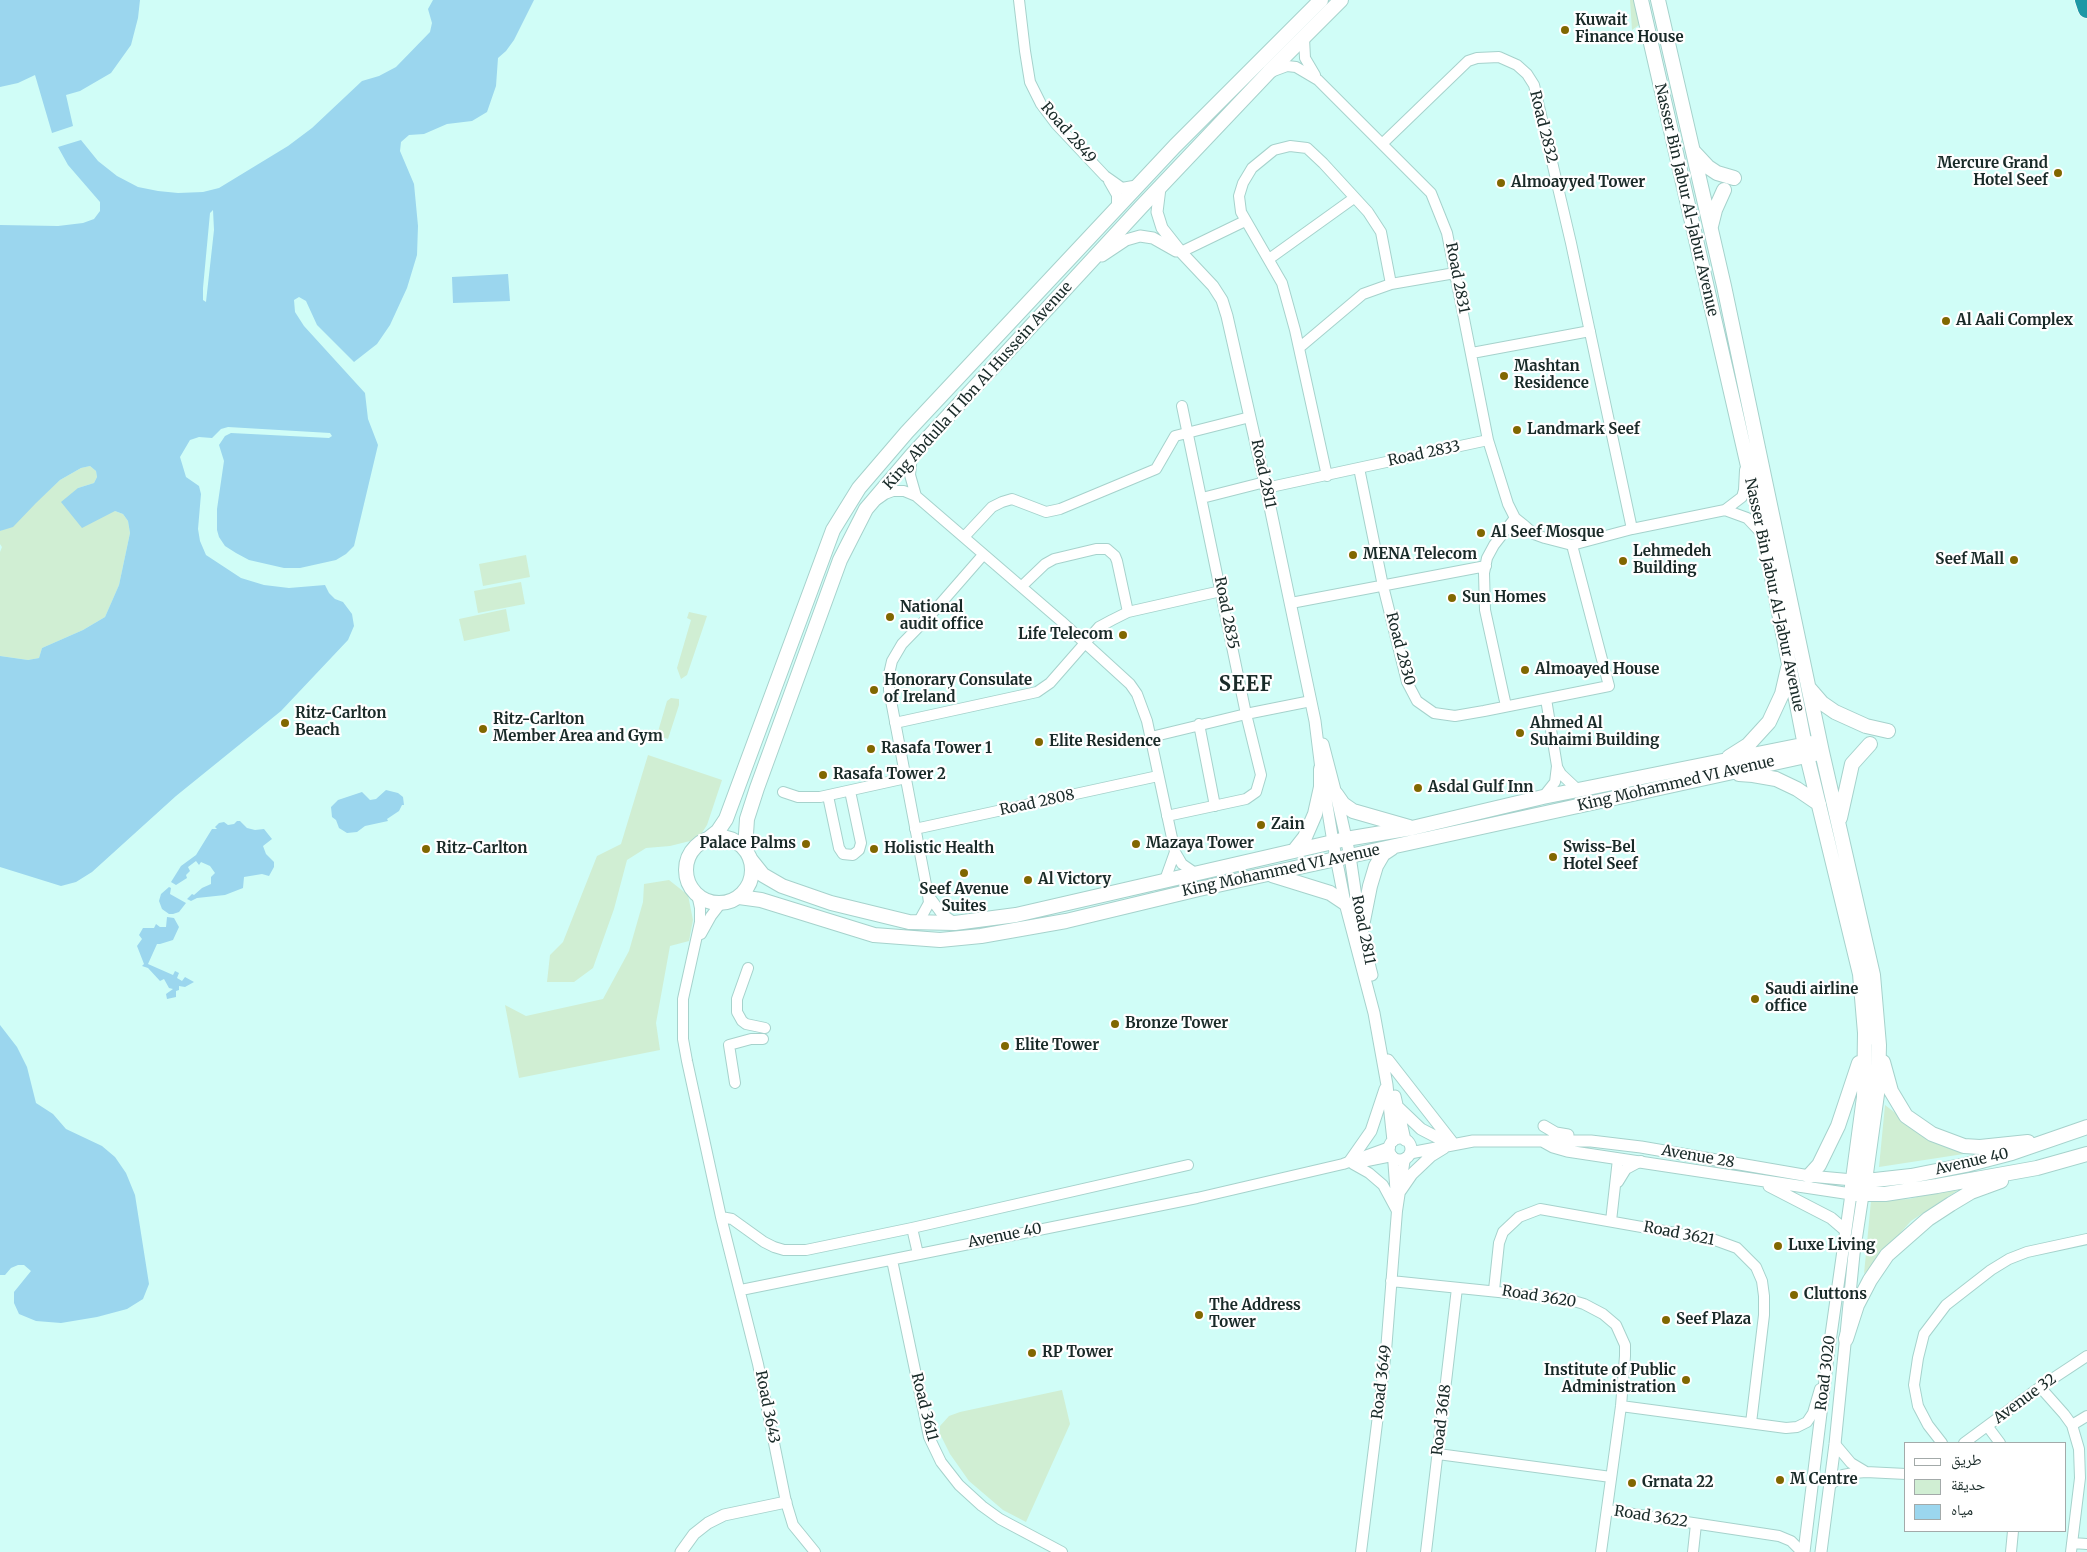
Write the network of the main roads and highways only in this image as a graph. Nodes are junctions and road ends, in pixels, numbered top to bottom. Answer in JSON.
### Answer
{"nodes":[{"id":1,"x":1321,"y":0,"type":"edge"},
{"id":2,"x":1342,"y":0,"type":"edge"},
{"id":3,"x":1641,"y":0,"type":"edge"},
{"id":4,"x":1658,"y":0,"type":"edge"},
{"id":5,"x":2084,"y":0,"type":"edge"},
{"id":6,"x":2087,"y":9,"type":"edge"},
{"id":7,"x":1693,"y":151,"type":"junction"},
{"id":8,"x":1734,"y":178,"type":"dead end"},
{"id":9,"x":1724,"y":190,"type":"dead end"},
{"id":10,"x":1711,"y":232,"type":"junction"},
{"id":11,"x":1789,"y":662,"type":"junction"},
{"id":12,"x":1809,"y":687,"type":"junction"},
{"id":13,"x":1888,"y":731,"type":"dead end"},
{"id":14,"x":1870,"y":744,"type":"dead end"},
{"id":15,"x":1821,"y":747,"type":"junction"},
{"id":16,"x":1806,"y":750,"type":"junction"},
{"id":17,"x":1720,"y":768,"type":"junction"},
{"id":18,"x":1320,"y":769,"type":"road end"},
{"id":19,"x":1336,"y":794,"type":"road end"},
{"id":20,"x":1819,"y":804,"type":"junction"},
{"id":21,"x":1838,"y":824,"type":"junction"},
{"id":22,"x":1412,"y":828,"type":"junction"},
{"id":23,"x":708,"y":839,"type":"junction"},
{"id":24,"x":1393,"y":847,"type":"junction"},
{"id":25,"x":1294,"y":851,"type":"junction"},
{"id":26,"x":748,"y":855,"type":"junction"},
{"id":27,"x":1269,"y":874,"type":"junction"},
{"id":28,"x":738,"y":897,"type":"junction"},
{"id":29,"x":1345,"y":903,"type":"road end"},
{"id":30,"x":1361,"y":931,"type":"road end"},
{"id":31,"x":1865,"y":1033,"type":"junction"},
{"id":32,"x":1879,"y":1044,"type":"junction"},
{"id":33,"x":2087,"y":1127,"type":"edge"},
{"id":34,"x":2056,"y":1139,"type":"junction"},
{"id":35,"x":2087,"y":1154,"type":"edge"},
{"id":36,"x":2037,"y":1168,"type":"junction"},
{"id":37,"x":1808,"y":1176,"type":"road end"},
{"id":38,"x":1858,"y":1188,"type":"junction"},
{"id":39,"x":1846,"y":1339,"type":"road end"}],
"edges":[{"from":1,"to":23,"type":"main road","name":"King Abdulla II Ibn Al Hussein Avenue"},
{"from":2,"to":26,"type":"main road","name":"King Abdulla II Ibn Al Hussein Avenue"},
{"from":3,"to":11,"type":"main road","name":"Nasser Bin Jabur Al-Jabur Avenue"},
{"from":4,"to":7,"type":"main road","name":"Nasser Bin Jabur Al-Jabur Avenue"},
{"from":5,"to":6,"type":"highway"},
{"from":7,"to":8,"type":"main road"},
{"from":7,"to":10,"type":"main road","name":"Nasser Bin Jabur Al-Jabur Avenue"},
{"from":9,"to":10,"type":"main road"},
{"from":10,"to":12,"type":"main road","name":"Nasser Bin Jabur Al-Jabur Avenue"},
{"from":11,"to":16,"type":"main road","name":"Nasser Bin Jabur Al-Jabur Avenue"},
{"from":11,"to":17,"type":"main road"},
{"from":12,"to":13,"type":"main road"},
{"from":12,"to":15,"type":"main road","name":"Nasser Bin Jabur Al-Jabur Avenue"},
{"from":14,"to":21,"type":"main road"},
{"from":15,"to":16,"type":"main road","name":"King Mohammed VI Avenue"},
{"from":15,"to":21,"type":"main road","name":"Nasser Bin Jabur Al-Jabur Avenue"},
{"from":16,"to":17,"type":"main road","name":"King Mohammed VI Avenue"},
{"from":16,"to":20,"type":"main road","name":"Nasser Bin Jabur Al-Jabur Avenue"},
{"from":17,"to":20,"type":"main road"},
{"from":17,"to":22,"type":"main road","name":"King Mohammed VI Avenue"},
{"from":17,"to":24,"type":"main road","name":"King Mohammed VI Avenue"},
{"from":18,"to":25,"type":"main road"},
{"from":19,"to":22,"type":"main road"},
{"from":20,"to":31,"type":"main road","name":"Nasser Bin Jabur Al-Jabur Avenue"},
{"from":21,"to":32,"type":"main road","name":"Nasser Bin Jabur Al-Jabur Avenue"},
{"from":22,"to":25,"type":"main road","name":"King Mohammed VI Avenue"},
{"from":23,"to":26,"type":"main road"},
{"from":23,"to":28,"type":"main road"},
{"from":24,"to":27,"type":"main road","name":"King Mohammed VI Avenue"},
{"from":24,"to":30,"type":"main road"},
{"from":25,"to":26,"type":"main road","name":"King Mohammed VI Avenue"},
{"from":26,"to":28,"type":"main road"},
{"from":27,"to":28,"type":"main road","name":"King Mohammed VI Avenue"},
{"from":27,"to":29,"type":"main road"},
{"from":31,"to":37,"type":"main road"},
{"from":31,"to":38,"type":"main road","name":"Nasser Bin Jabur Al-Jabur Avenue"},
{"from":32,"to":34,"type":"main road"},
{"from":32,"to":38,"type":"main road","name":"Nasser Bin Jabur Al-Jabur Avenue"},
{"from":33,"to":34,"type":"main road","name":"Avenue 40"},
{"from":34,"to":38,"type":"main road","name":"Avenue 40"},
{"from":35,"to":36,"type":"main road","name":"Avenue 40"},
{"from":36,"to":38,"type":"main road","name":"Avenue 40"},
{"from":36,"to":39,"type":"main road"}]}
